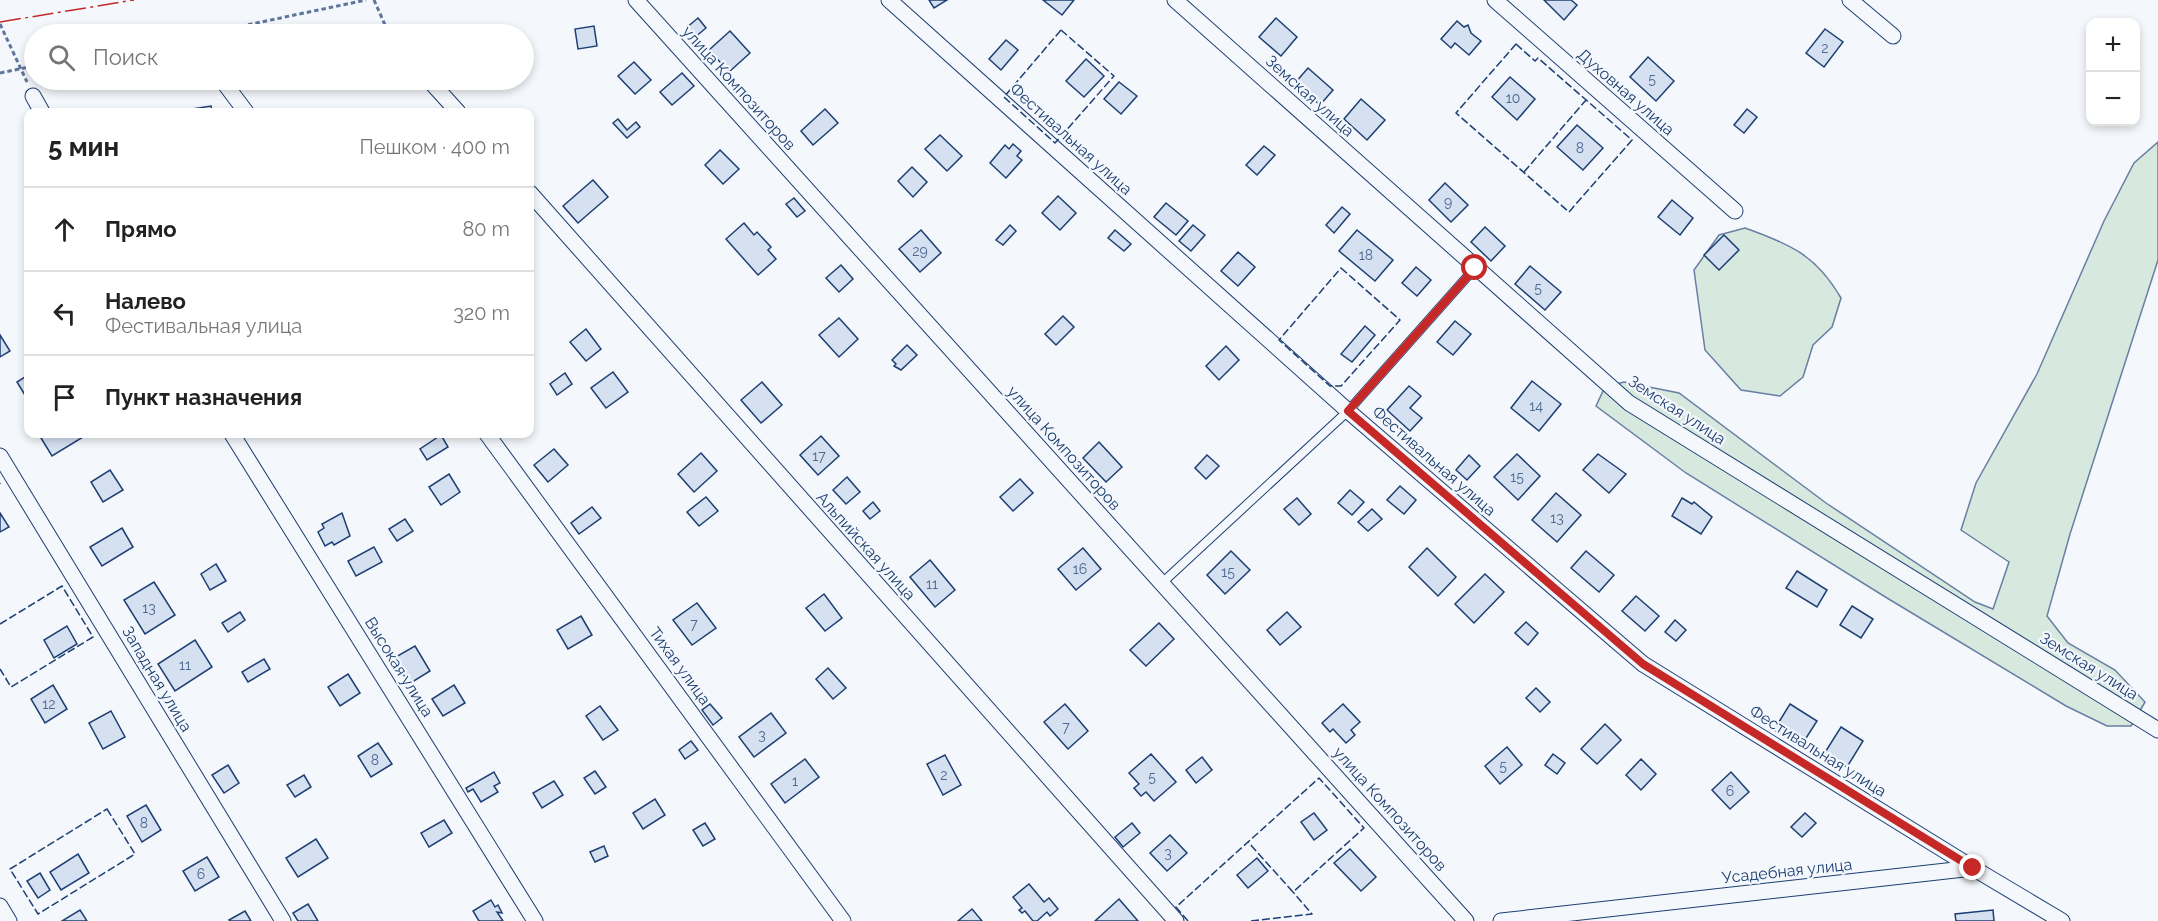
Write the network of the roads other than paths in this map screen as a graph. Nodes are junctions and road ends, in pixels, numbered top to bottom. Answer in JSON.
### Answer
{"nodes":[{"id":1,"x":636,"y":0,"type":"edge"},
{"id":2,"x":889,"y":0,"type":"edge"},
{"id":3,"x":1175,"y":0,"type":"edge"},
{"id":4,"x":1495,"y":0,"type":"edge"},
{"id":5,"x":1850,"y":0,"type":"edge"},
{"id":6,"x":1893,"y":36,"type":"dead end"},
{"id":7,"x":230,"y":90,"type":"edge"},
{"id":8,"x":438,"y":90,"type":"edge"},
{"id":9,"x":33,"y":96,"type":"road end"},
{"id":10,"x":40,"y":108,"type":"edge"},
{"id":11,"x":243,"y":108,"type":"edge"},
{"id":12,"x":454,"y":108,"type":"edge"},
{"id":13,"x":534,"y":198,"type":"edge"},
{"id":14,"x":1735,"y":211,"type":"dead end"},
{"id":15,"x":1475,"y":268,"type":"junction"},
{"id":16,"x":1348,"y":411,"type":"junction"},
{"id":17,"x":234,"y":438,"type":"edge"},
{"id":18,"x":490,"y":438,"type":"edge"},
{"id":19,"x":0,"y":456,"type":"edge"},
{"id":20,"x":1162,"y":584,"type":"junction"},
{"id":21,"x":2158,"y":730,"type":"edge"},
{"id":22,"x":1973,"y":868,"type":"junction"},
{"id":23,"x":0,"y":906,"type":"edge"},
{"id":24,"x":9,"y":921,"type":"edge"},
{"id":25,"x":283,"y":921,"type":"edge"},
{"id":26,"x":535,"y":921,"type":"edge"},
{"id":27,"x":843,"y":921,"type":"edge"},
{"id":28,"x":1176,"y":921,"type":"edge"},
{"id":29,"x":1466,"y":921,"type":"edge"},
{"id":30,"x":1501,"y":921,"type":"edge"},
{"id":31,"x":2062,"y":921,"type":"edge"}],
"edges":[{"from":1,"to":20,"type":"street","name":"улица Композиторов"},
{"from":2,"to":16,"type":"street","name":"Фестивальная улица"},
{"from":3,"to":15,"type":"street","name":"Земская улица"},
{"from":4,"to":14,"type":"street","name":"Духовная улица"},
{"from":5,"to":6,"type":"street"},
{"from":7,"to":11,"type":"street"},
{"from":8,"to":12,"type":"street"},
{"from":9,"to":10,"type":"street"},
{"from":13,"to":28,"type":"street","name":"Альпийская улица"},
{"from":15,"to":16,"type":"lane"},
{"from":15,"to":21,"type":"street","name":"Земская улица"},
{"from":16,"to":20,"type":"lane"},
{"from":16,"to":22,"type":"street","name":"Фестивальная улица"},
{"from":17,"to":26,"type":"street","name":"Высокая улица"},
{"from":18,"to":27,"type":"street","name":"Тихая улица"},
{"from":19,"to":25,"type":"street","name":"Западная улица"},
{"from":20,"to":29,"type":"street","name":"улица Композиторов"},
{"from":22,"to":30,"type":"street","name":"Усадебная улица"},
{"from":22,"to":31,"type":"street"},
{"from":23,"to":24,"type":"street"}]}
